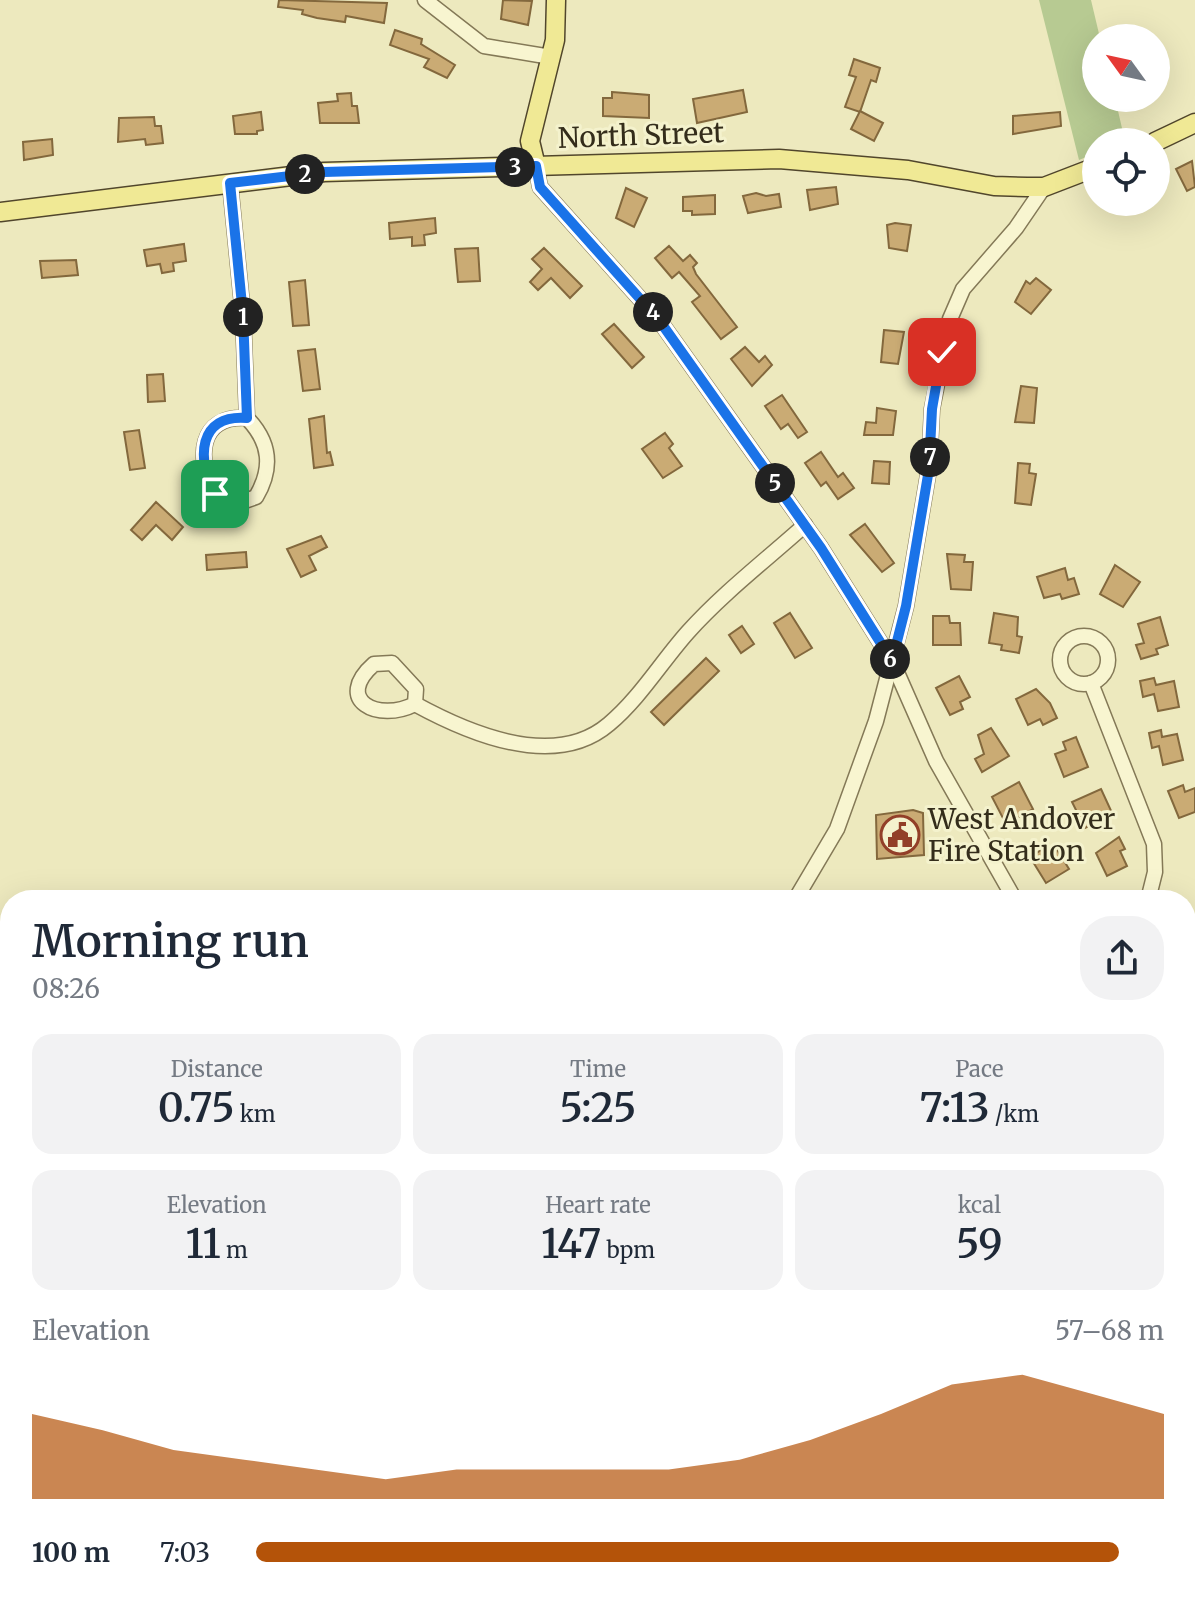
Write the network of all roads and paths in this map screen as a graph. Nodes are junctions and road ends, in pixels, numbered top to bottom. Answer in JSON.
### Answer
{"nodes":[{"id":1,"x":425,"y":0,"type":"edge"},
{"id":2,"x":556,"y":0,"type":"edge"},
{"id":3,"x":551,"y":57,"type":"junction"},
{"id":4,"x":1195,"y":123,"type":"edge"},
{"id":5,"x":1170,"y":135,"type":"edge"},
{"id":6,"x":536,"y":166,"type":"junction"},
{"id":7,"x":1082,"y":172,"type":"edge"},
{"id":8,"x":230,"y":183,"type":"junction"},
{"id":9,"x":1044,"y":187,"type":"junction"},
{"id":10,"x":0,"y":212,"type":"edge"},
{"id":11,"x":247,"y":418,"type":"junction"},
{"id":12,"x":805,"y":525,"type":"junction"},
{"id":13,"x":892,"y":661,"type":"junction"},
{"id":14,"x":1091,"y":683,"type":"dead end"},
{"id":15,"x":415,"y":704,"type":"dead end"},
{"id":16,"x":801,"y":890,"type":"edge"},
{"id":17,"x":1009,"y":890,"type":"edge"},
{"id":18,"x":1150,"y":890,"type":"edge"}],
"edges":[{"from":1,"to":3,"type":"street"},
{"from":2,"to":3,"type":"main road"},
{"from":3,"to":6,"type":"main road"},
{"from":4,"to":5,"type":"main road"},
{"from":6,"to":8,"type":"main road","name":"North Street"},
{"from":6,"to":9,"type":"main road","name":"North Street"},
{"from":6,"to":12,"type":"street"},
{"from":7,"to":9,"type":"main road"},
{"from":8,"to":10,"type":"main road","name":"North Street"},
{"from":8,"to":11,"type":"street"},
{"from":9,"to":13,"type":"street"},
{"from":11,"to":11,"type":"street"},
{"from":12,"to":13,"type":"street"},
{"from":12,"to":15,"type":"street"},
{"from":13,"to":16,"type":"street"},
{"from":13,"to":17,"type":"street"},
{"from":14,"to":18,"type":"street"}]}
